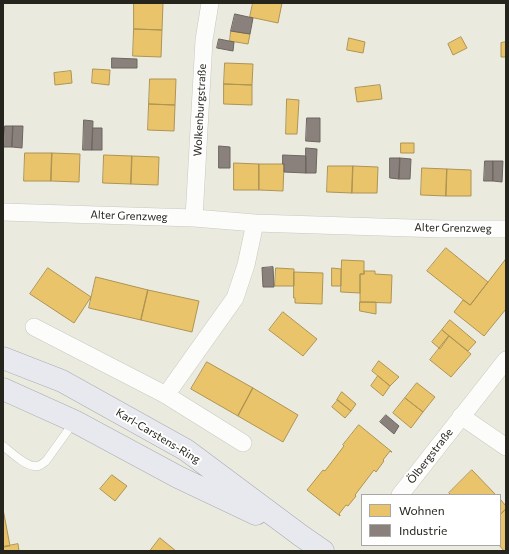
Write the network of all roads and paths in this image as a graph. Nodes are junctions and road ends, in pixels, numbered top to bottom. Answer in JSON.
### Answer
{"nodes":[{"id":1,"x":210,"y":3,"type":"edge"},
{"id":2,"x":3,"y":212,"type":"edge"},
{"id":3,"x":194,"y":218,"type":"junction"},
{"id":4,"x":255,"y":223,"type":"junction"},
{"id":5,"x":506,"y":229,"type":"edge"},
{"id":6,"x":34,"y":327,"type":"dead end"},
{"id":7,"x":3,"y":358,"type":"edge"},
{"id":8,"x":506,"y":360,"type":"edge"},
{"id":9,"x":3,"y":389,"type":"edge"},
{"id":10,"x":166,"y":395,"type":"junction"},
{"id":11,"x":461,"y":416,"type":"junction"},
{"id":12,"x":74,"y":421,"type":"junction"},
{"id":13,"x":243,"y":443,"type":"dead end"},
{"id":14,"x":3,"y":446,"type":"edge"},
{"id":15,"x":506,"y":447,"type":"edge"},
{"id":16,"x":401,"y":494,"type":"edge"},
{"id":17,"x":300,"y":535,"type":"junction"},
{"id":18,"x":323,"y":551,"type":"edge"}],
"edges":[{"from":1,"to":3,"type":"street","name":"Wolkenburgstraße"},
{"from":2,"to":3,"type":"street","name":"Alter Grenzweg"},
{"from":3,"to":4,"type":"street","name":"Alter Grenzweg"},
{"from":4,"to":5,"type":"street","name":"Alter Grenzweg"},
{"from":4,"to":10,"type":"street"},
{"from":6,"to":10,"type":"street"},
{"from":7,"to":17,"type":"main road","name":"Karl-Carstens-Ring"},
{"from":8,"to":11,"type":"street","name":"Ölbergstraße"},
{"from":9,"to":12,"type":"main road","name":"Karl-Carstens-Ring"},
{"from":10,"to":13,"type":"street"},
{"from":11,"to":15,"type":"street"},
{"from":11,"to":16,"type":"street","name":"Ölbergstraße"},
{"from":12,"to":14,"type":"lane"},
{"from":12,"to":17,"type":"main road","name":"Karl-Carstens-Ring"},
{"from":17,"to":18,"type":"main road","name":"Karl-Carstens-Ring"}]}
